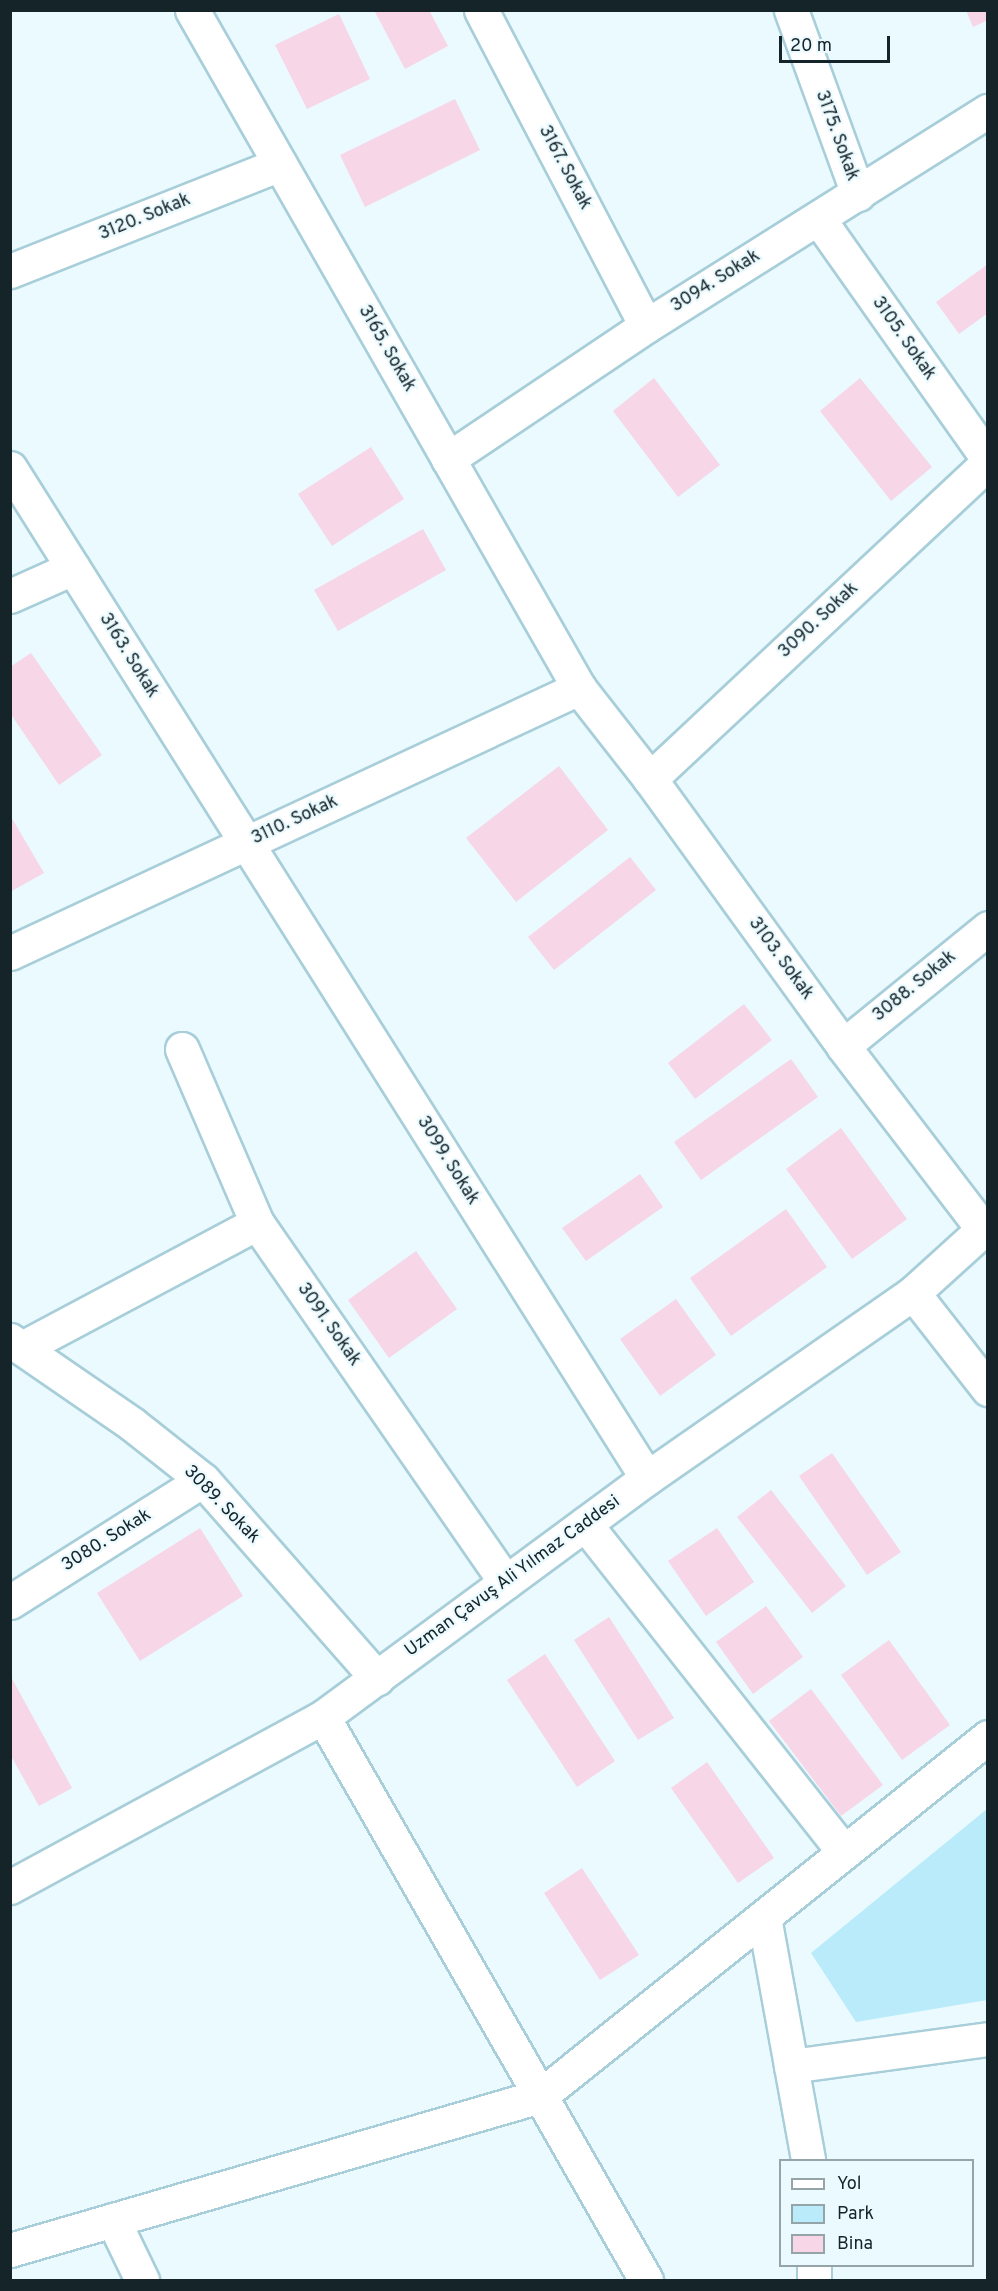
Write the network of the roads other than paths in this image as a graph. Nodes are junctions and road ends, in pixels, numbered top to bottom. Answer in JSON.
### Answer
{"nodes":[{"id":1,"x":481,"y":10,"type":"edge"},
{"id":2,"x":790,"y":10,"type":"edge"},
{"id":3,"x":199,"y":13,"type":"edge"},
{"id":4,"x":987,"y":111,"type":"edge"},
{"id":5,"x":280,"y":164,"type":"junction"},
{"id":6,"x":858,"y":194,"type":"junction"},
{"id":7,"x":818,"y":218,"type":"junction"},
{"id":8,"x":10,"y":271,"type":"edge"},
{"id":9,"x":646,"y":326,"type":"junction"},
{"id":10,"x":448,"y":459,"type":"junction"},
{"id":11,"x":987,"y":461,"type":"edge"},
{"id":12,"x":10,"y":468,"type":"edge"},
{"id":13,"x":73,"y":568,"type":"junction"},
{"id":14,"x":10,"y":596,"type":"edge"},
{"id":15,"x":579,"y":688,"type":"junction"},
{"id":16,"x":650,"y":779,"type":"junction"},
{"id":17,"x":247,"y":844,"type":"junction"},
{"id":18,"x":987,"y":928,"type":"edge"},
{"id":19,"x":10,"y":953,"type":"edge"},
{"id":20,"x":843,"y":1046,"type":"junction"},
{"id":21,"x":182,"y":1049,"type":"dead end"},
{"id":22,"x":257,"y":1223,"type":"junction"},
{"id":23,"x":985,"y":1227,"type":"edge"},
{"id":24,"x":913,"y":1293,"type":"junction"},
{"id":25,"x":16,"y":1344,"type":"edge"},
{"id":26,"x":987,"y":1389,"type":"edge"},
{"id":27,"x":647,"y":1478,"type":"junction"},
{"id":28,"x":203,"y":1480,"type":"junction"},
{"id":29,"x":585,"y":1524,"type":"junction"},
{"id":30,"x":506,"y":1582,"type":"junction"},
{"id":31,"x":10,"y":1602,"type":"edge"},
{"id":32,"x":376,"y":1678,"type":"junction"},
{"id":33,"x":323,"y":1717,"type":"junction"},
{"id":34,"x":987,"y":1737,"type":"edge"},
{"id":35,"x":844,"y":1852,"type":"junction"},
{"id":36,"x":10,"y":1887,"type":"edge"},
{"id":37,"x":764,"y":1917,"type":"junction"},
{"id":38,"x":987,"y":2039,"type":"edge"},
{"id":39,"x":791,"y":2066,"type":"junction"},
{"id":40,"x":540,"y":2096,"type":"junction"},
{"id":41,"x":808,"y":2159,"type":"edge"},
{"id":42,"x":113,"y":2220,"type":"junction"},
{"id":43,"x":10,"y":2250,"type":"edge"},
{"id":44,"x":142,"y":2280,"type":"edge"},
{"id":45,"x":646,"y":2280,"type":"edge"}],
"edges":[{"from":1,"to":9,"type":"street","name":"3167. Sokak"},
{"from":2,"to":6,"type":"street","name":"3175. Sokak"},
{"from":3,"to":5,"type":"street","name":"3165. Sokak"},
{"from":4,"to":6,"type":"street","name":"3094. Sokak"},
{"from":5,"to":8,"type":"street","name":"3120. Sokak"},
{"from":5,"to":10,"type":"street","name":"3165. Sokak"},
{"from":6,"to":7,"type":"street","name":"3094. Sokak"},
{"from":7,"to":9,"type":"street","name":"3094. Sokak"},
{"from":7,"to":11,"type":"street","name":"3105. Sokak"},
{"from":9,"to":10,"type":"street","name":"3094. Sokak"},
{"from":10,"to":15,"type":"street","name":"3165. Sokak"},
{"from":11,"to":16,"type":"street","name":"3090. Sokak"},
{"from":12,"to":13,"type":"street","name":"3163. Sokak"},
{"from":13,"to":14,"type":"street"},
{"from":13,"to":17,"type":"street","name":"3163. Sokak"},
{"from":15,"to":16,"type":"street","name":"3103. Sokak"},
{"from":15,"to":17,"type":"street","name":"3110. Sokak"},
{"from":16,"to":20,"type":"street","name":"3103. Sokak"},
{"from":17,"to":19,"type":"street","name":"3110. Sokak"},
{"from":17,"to":27,"type":"street","name":"3099. Sokak"},
{"from":18,"to":20,"type":"street","name":"3088. Sokak"},
{"from":20,"to":23,"type":"street","name":"3103. Sokak"},
{"from":21,"to":22,"type":"street","name":"3091. Sokak"},
{"from":22,"to":25,"type":"street"},
{"from":22,"to":30,"type":"street","name":"3091. Sokak"},
{"from":23,"to":24,"type":"street","name":"Uzman Çavuş Ali Yılmaz Caddesi"},
{"from":24,"to":26,"type":"street"},
{"from":24,"to":27,"type":"street","name":"Uzman Çavuş Ali Yılmaz Caddesi"},
{"from":25,"to":28,"type":"street","name":"3089. Sokak"},
{"from":27,"to":29,"type":"street","name":"Uzman Çavuş Ali Yılmaz Caddesi"},
{"from":28,"to":31,"type":"street","name":"3080. Sokak"},
{"from":28,"to":32,"type":"street","name":"3089. Sokak"},
{"from":29,"to":30,"type":"street","name":"Uzman Çavuş Ali Yılmaz Caddesi"},
{"from":29,"to":35,"type":"street"},
{"from":30,"to":32,"type":"street","name":"Uzman Çavuş Ali Yılmaz Caddesi"},
{"from":32,"to":33,"type":"street","name":"Uzman Çavuş Ali Yılmaz Caddesi"},
{"from":33,"to":36,"type":"street","name":"Uzman Çavuş Ali Yılmaz Caddesi"},
{"from":33,"to":40,"type":"street"},
{"from":34,"to":35,"type":"street"},
{"from":35,"to":37,"type":"street"},
{"from":37,"to":39,"type":"street"},
{"from":37,"to":40,"type":"street"},
{"from":38,"to":39,"type":"street"},
{"from":39,"to":41,"type":"street"},
{"from":40,"to":42,"type":"street"},
{"from":40,"to":45,"type":"street"},
{"from":42,"to":43,"type":"street"},
{"from":42,"to":44,"type":"street"}]}
